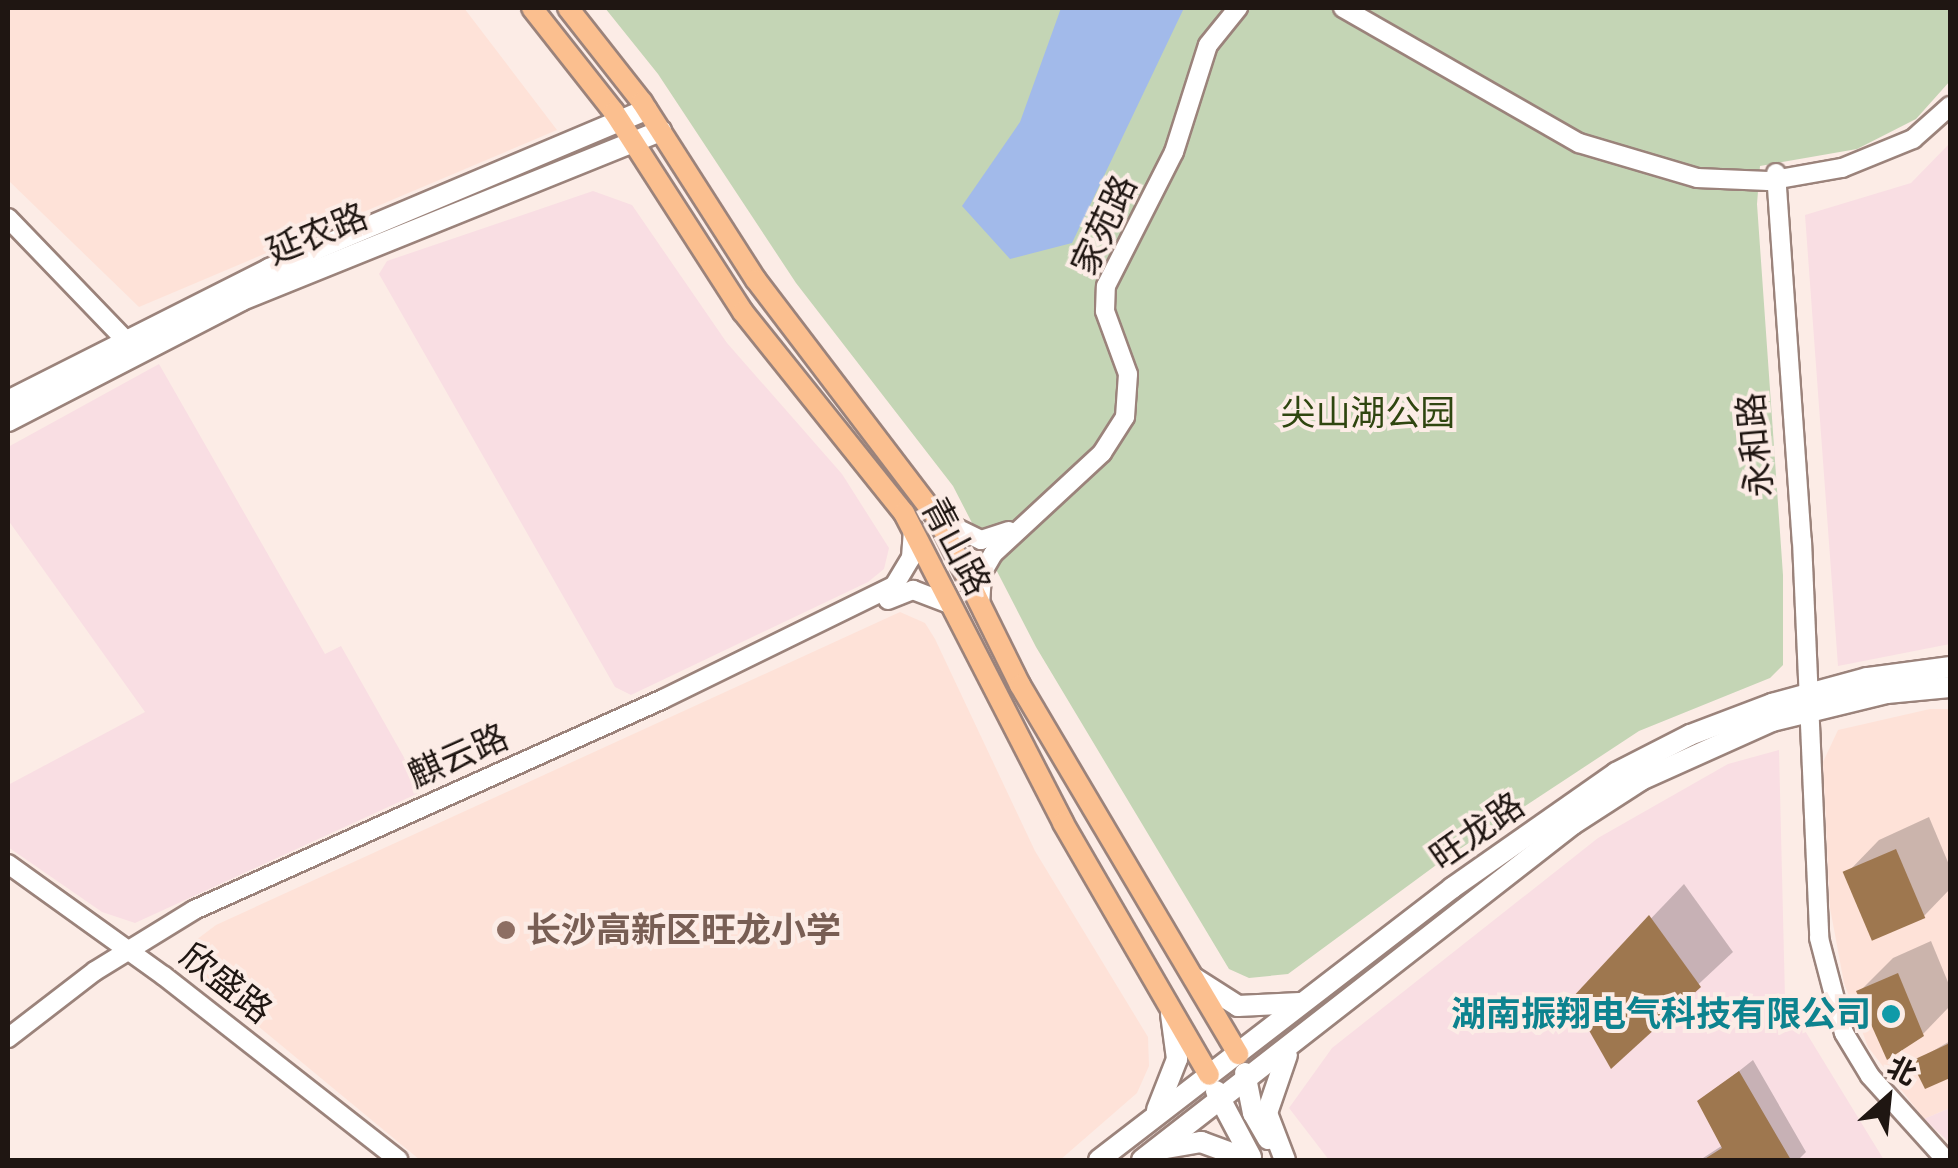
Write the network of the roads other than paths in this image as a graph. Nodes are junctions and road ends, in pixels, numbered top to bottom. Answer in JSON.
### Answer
{"nodes":[{"id":1,"x":532,"y":8,"type":"edge"},
{"id":2,"x":568,"y":8,"type":"edge"},
{"id":3,"x":1230,"y":8,"type":"edge"},
{"id":4,"x":1238,"y":8,"type":"edge"},
{"id":5,"x":1343,"y":8,"type":"edge"},
{"id":6,"x":1358,"y":8,"type":"edge"},
{"id":7,"x":1950,"y":98,"type":"edge"},
{"id":8,"x":1950,"y":106,"type":"edge"},
{"id":9,"x":647,"y":109,"type":"junction"},
{"id":10,"x":620,"y":120,"type":"junction"},
{"id":11,"x":661,"y":131,"type":"junction"},
{"id":12,"x":634,"y":142,"type":"junction"},
{"id":13,"x":1772,"y":176,"type":"junction"},
{"id":14,"x":8,"y":218,"type":"edge"},
{"id":15,"x":130,"y":345,"type":"junction"},
{"id":16,"x":8,"y":400,"type":"edge"},
{"id":17,"x":8,"y":421,"type":"edge"},
{"id":18,"x":938,"y":520,"type":"junction"},
{"id":19,"x":913,"y":528,"type":"junction"},
{"id":20,"x":950,"y":604,"type":"junction"},
{"id":21,"x":980,"y":605,"type":"junction"},
{"id":22,"x":1950,"y":668,"type":"edge"},
{"id":23,"x":1950,"y":687,"type":"edge"},
{"id":24,"x":1804,"y":703,"type":"junction"},
{"id":25,"x":8,"y":864,"type":"edge"},
{"id":26,"x":8,"y":874,"type":"edge"},
{"id":27,"x":129,"y":954,"type":"junction"},
{"id":28,"x":1190,"y":974,"type":"junction"},
{"id":29,"x":1163,"y":994,"type":"junction"},
{"id":30,"x":1311,"y":998,"type":"junction"},
{"id":31,"x":8,"y":1038,"type":"edge"},
{"id":32,"x":1294,"y":1045,"type":"junction"},
{"id":33,"x":8,"y":1047,"type":"edge"},
{"id":34,"x":1238,"y":1054,"type":"junction"},
{"id":35,"x":1209,"y":1075,"type":"junction"},
{"id":36,"x":1248,"y":1080,"type":"junction"},
{"id":37,"x":1220,"y":1100,"type":"junction"},
{"id":38,"x":1140,"y":1128,"type":"junction"},
{"id":39,"x":1144,"y":1159,"type":"edge"},
{"id":40,"x":388,"y":1160,"type":"edge"},
{"id":41,"x":399,"y":1160,"type":"edge"},
{"id":42,"x":1099,"y":1160,"type":"edge"},
{"id":43,"x":1252,"y":1160,"type":"edge"},
{"id":44,"x":1284,"y":1160,"type":"edge"},
{"id":45,"x":1934,"y":1160,"type":"edge"},
{"id":46,"x":1946,"y":1160,"type":"edge"}],
"edges":[{"from":1,"to":10,"type":"main road","name":"青山路"},
{"from":2,"to":9,"type":"main road","name":"青山路"},
{"from":3,"to":18,"type":"street","name":"家苑路"},
{"from":4,"to":21,"type":"street","name":"家苑路"},
{"from":5,"to":13,"type":"street"},
{"from":6,"to":13,"type":"street"},
{"from":7,"to":13,"type":"street"},
{"from":8,"to":13,"type":"street"},
{"from":9,"to":10,"type":"main road","name":"延农路"},
{"from":9,"to":11,"type":"main road","name":"青山路"},
{"from":10,"to":12,"type":"main road","name":"青山路"},
{"from":10,"to":15,"type":"main road","name":"延农路"},
{"from":11,"to":12,"type":"main road","name":"延农路"},
{"from":11,"to":18,"type":"main road","name":"青山路"},
{"from":12,"to":15,"type":"main road","name":"延农路"},
{"from":12,"to":19,"type":"main road","name":"青山路"},
{"from":13,"to":24,"type":"street","name":"永和路"},
{"from":14,"to":15,"type":"street"},
{"from":15,"to":16,"type":"main road","name":"延农路"},
{"from":15,"to":17,"type":"main road","name":"延农路"},
{"from":18,"to":21,"type":"main road","name":"青山路"},
{"from":19,"to":20,"type":"main road","name":"青山路"},
{"from":19,"to":27,"type":"street","name":"麒云路"},
{"from":20,"to":27,"type":"street","name":"麒云路"},
{"from":20,"to":29,"type":"main road","name":"青山路"},
{"from":21,"to":28,"type":"main road","name":"青山路"},
{"from":22,"to":24,"type":"main road","name":"旺龙路"},
{"from":23,"to":24,"type":"main road","name":"旺龙路"},
{"from":24,"to":30,"type":"main road","name":"旺龙路"},
{"from":24,"to":32,"type":"main road","name":"旺龙路"},
{"from":24,"to":45,"type":"street"},
{"from":24,"to":46,"type":"street"},
{"from":25,"to":27,"type":"street","name":"欣盛路"},
{"from":26,"to":27,"type":"street","name":"欣盛路"},
{"from":27,"to":31,"type":"street","name":"麒云路"},
{"from":27,"to":33,"type":"street","name":"麒云路"},
{"from":27,"to":40,"type":"street","name":"欣盛路"},
{"from":27,"to":41,"type":"street","name":"欣盛路"},
{"from":28,"to":30,"type":"main road"},
{"from":28,"to":34,"type":"main road","name":"青山路"},
{"from":29,"to":35,"type":"main road","name":"青山路"},
{"from":29,"to":38,"type":"main road"},
{"from":30,"to":34,"type":"main road","name":"旺龙路"},
{"from":32,"to":36,"type":"main road","name":"旺龙路"},
{"from":32,"to":44,"type":"main road"},
{"from":34,"to":35,"type":"main road","name":"旺龙路"},
{"from":34,"to":36,"type":"main road","name":"青山路"},
{"from":35,"to":37,"type":"main road","name":"青山路"},
{"from":35,"to":38,"type":"main road","name":"旺龙路"},
{"from":36,"to":37,"type":"main road","name":"旺龙路"},
{"from":36,"to":44,"type":"main road","name":"青山路"},
{"from":37,"to":39,"type":"main road","name":"旺龙路"},
{"from":37,"to":43,"type":"main road","name":"青山路"},
{"from":38,"to":42,"type":"main road","name":"旺龙路"},
{"from":39,"to":43,"type":"main road"}]}
